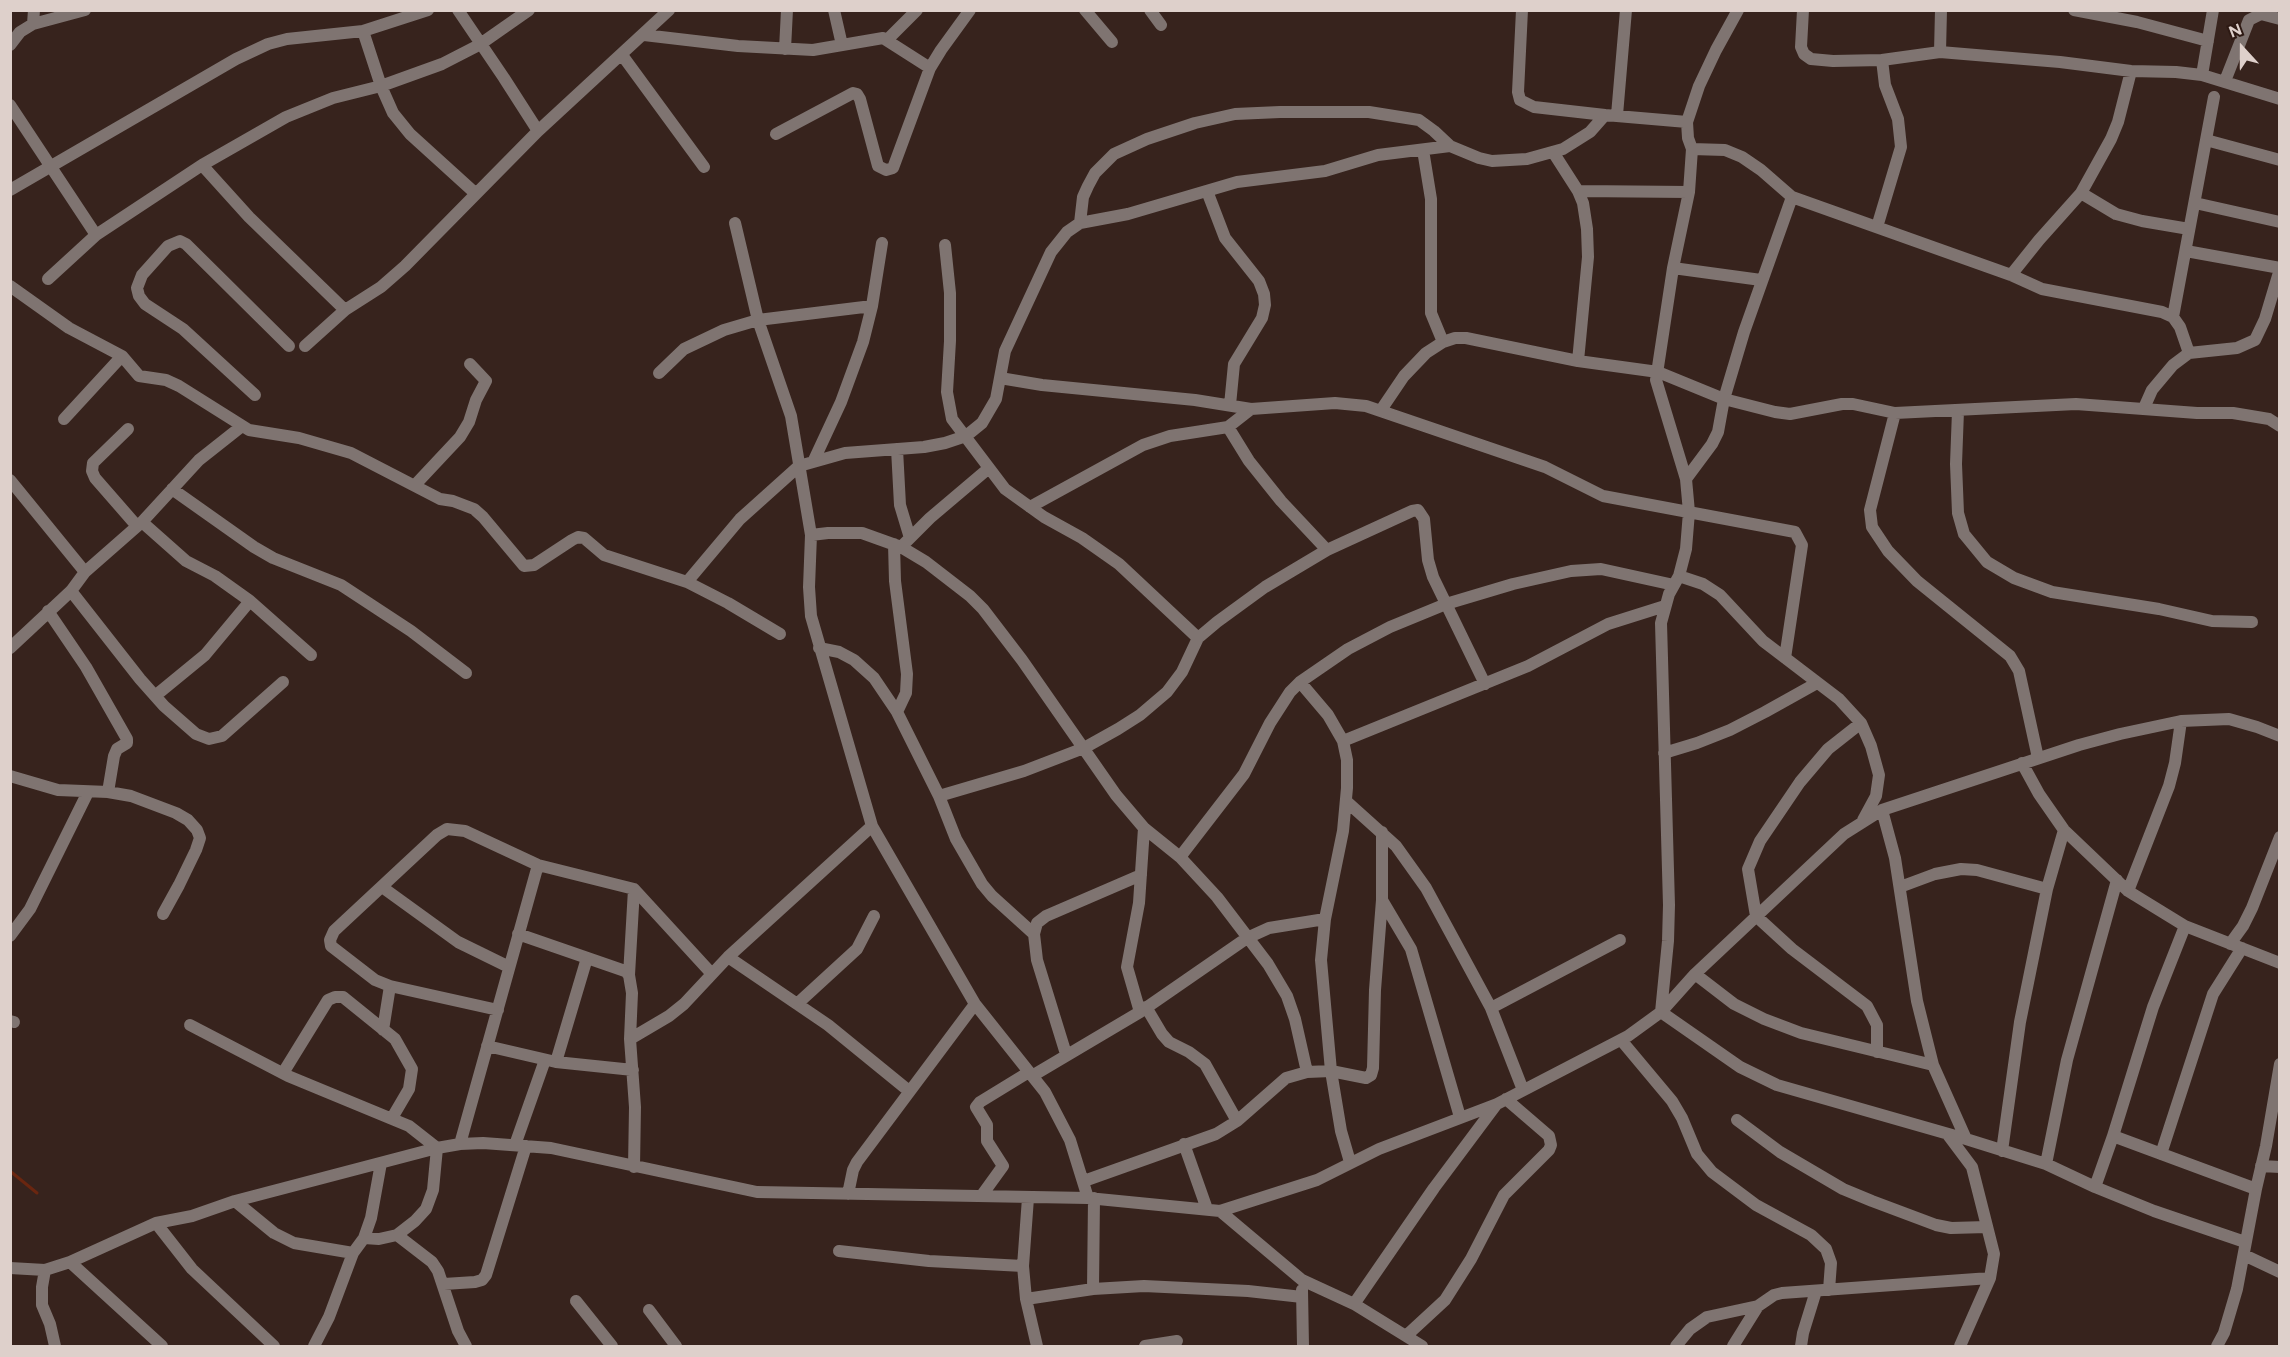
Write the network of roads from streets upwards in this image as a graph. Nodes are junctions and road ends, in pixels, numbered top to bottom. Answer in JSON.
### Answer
{"nodes":[{"id":1,"x":33,"y":10,"type":"edge"},
{"id":2,"x":85,"y":10,"type":"edge"},
{"id":3,"x":428,"y":10,"type":"edge"},
{"id":4,"x":458,"y":10,"type":"edge"},
{"id":5,"x":529,"y":10,"type":"edge"},
{"id":6,"x":787,"y":10,"type":"edge"},
{"id":7,"x":834,"y":10,"type":"edge"},
{"id":8,"x":917,"y":10,"type":"edge"},
{"id":9,"x":970,"y":10,"type":"edge"},
{"id":10,"x":1085,"y":10,"type":"edge"},
{"id":11,"x":1150,"y":10,"type":"edge"},
{"id":12,"x":1522,"y":10,"type":"edge"},
{"id":13,"x":1626,"y":10,"type":"edge"},
{"id":14,"x":1738,"y":10,"type":"edge"},
{"id":15,"x":1803,"y":10,"type":"edge"},
{"id":16,"x":1941,"y":10,"type":"edge"},
{"id":17,"x":2074,"y":10,"type":"edge"},
{"id":18,"x":2213,"y":10,"type":"edge"},
{"id":19,"x":663,"y":12,"type":"edge"},
{"id":20,"x":2280,"y":19,"type":"edge"},
{"id":21,"x":33,"y":24,"type":"junction"},
{"id":22,"x":1161,"y":25,"type":"dead end"},
{"id":23,"x":363,"y":31,"type":"junction"},
{"id":24,"x":644,"y":35,"type":"junction"},
{"id":25,"x":888,"y":39,"type":"junction"},
{"id":26,"x":2208,"y":41,"type":"junction"},
{"id":27,"x":1112,"y":42,"type":"dead end"},
{"id":28,"x":10,"y":45,"type":"edge"},
{"id":29,"x":479,"y":45,"type":"junction"},
{"id":30,"x":842,"y":45,"type":"junction"},
{"id":31,"x":785,"y":49,"type":"junction"},
{"id":32,"x":1940,"y":52,"type":"junction"},
{"id":33,"x":622,"y":55,"type":"junction"},
{"id":34,"x":1882,"y":60,"type":"junction"},
{"id":35,"x":930,"y":68,"type":"junction"},
{"id":36,"x":2131,"y":71,"type":"junction"},
{"id":37,"x":2202,"y":75,"type":"junction"},
{"id":38,"x":2225,"y":81,"type":"junction"},
{"id":39,"x":381,"y":86,"type":"junction"},
{"id":40,"x":2214,"y":97,"type":"dead end"},
{"id":41,"x":2280,"y":99,"type":"edge"},
{"id":42,"x":10,"y":105,"type":"edge"},
{"id":43,"x":1611,"y":115,"type":"junction"},
{"id":44,"x":1687,"y":122,"type":"junction"},
{"id":45,"x":538,"y":131,"type":"junction"},
{"id":46,"x":776,"y":134,"type":"dead end"},
{"id":47,"x":2206,"y":140,"type":"junction"},
{"id":48,"x":1450,"y":146,"type":"junction"},
{"id":49,"x":1423,"y":150,"type":"junction"},
{"id":50,"x":1692,"y":150,"type":"junction"},
{"id":51,"x":1553,"y":152,"type":"junction"},
{"id":52,"x":2280,"y":160,"type":"edge"},
{"id":53,"x":202,"y":165,"type":"junction"},
{"id":54,"x":50,"y":167,"type":"junction"},
{"id":55,"x":704,"y":167,"type":"dead end"},
{"id":56,"x":10,"y":190,"type":"edge"},
{"id":57,"x":1207,"y":191,"type":"junction"},
{"id":58,"x":1578,"y":191,"type":"junction"},
{"id":59,"x":1689,"y":192,"type":"junction"},
{"id":60,"x":475,"y":193,"type":"junction"},
{"id":61,"x":2080,"y":193,"type":"junction"},
{"id":62,"x":1792,"y":197,"type":"junction"},
{"id":63,"x":2195,"y":203,"type":"junction"},
{"id":64,"x":2280,"y":222,"type":"edge"},
{"id":65,"x":1080,"y":223,"type":"junction"},
{"id":66,"x":735,"y":224,"type":"dead end"},
{"id":67,"x":1877,"y":227,"type":"junction"},
{"id":68,"x":2189,"y":229,"type":"junction"},
{"id":69,"x":96,"y":235,"type":"junction"},
{"id":70,"x":882,"y":243,"type":"dead end"},
{"id":71,"x":945,"y":245,"type":"dead end"},
{"id":72,"x":2186,"y":251,"type":"junction"},
{"id":73,"x":1673,"y":268,"type":"junction"},
{"id":74,"x":2280,"y":268,"type":"edge"},
{"id":75,"x":2011,"y":275,"type":"junction"},
{"id":76,"x":48,"y":279,"type":"dead end"},
{"id":77,"x":1761,"y":280,"type":"junction"},
{"id":78,"x":10,"y":286,"type":"edge"},
{"id":79,"x":872,"y":306,"type":"junction"},
{"id":80,"x":345,"y":310,"type":"junction"},
{"id":81,"x":2173,"y":317,"type":"junction"},
{"id":82,"x":758,"y":320,"type":"junction"},
{"id":83,"x":1443,"y":342,"type":"junction"},
{"id":84,"x":289,"y":346,"type":"dead end"},
{"id":85,"x":305,"y":346,"type":"dead end"},
{"id":86,"x":2189,"y":353,"type":"junction"},
{"id":87,"x":122,"y":356,"type":"junction"},
{"id":88,"x":1578,"y":361,"type":"junction"},
{"id":89,"x":470,"y":364,"type":"dead end"},
{"id":90,"x":1658,"y":372,"type":"junction"},
{"id":91,"x":659,"y":373,"type":"dead end"},
{"id":92,"x":1000,"y":378,"type":"junction"},
{"id":93,"x":255,"y":395,"type":"dead end"},
{"id":94,"x":1724,"y":399,"type":"junction"},
{"id":95,"x":1230,"y":405,"type":"junction"},
{"id":96,"x":2144,"y":408,"type":"junction"},
{"id":97,"x":1251,"y":409,"type":"junction"},
{"id":98,"x":1381,"y":410,"type":"junction"},
{"id":99,"x":1958,"y":411,"type":"junction"},
{"id":100,"x":1895,"y":413,"type":"junction"},
{"id":101,"x":64,"y":419,"type":"dead end"},
{"id":102,"x":242,"y":426,"type":"junction"},
{"id":103,"x":2280,"y":426,"type":"edge"},
{"id":104,"x":1228,"y":427,"type":"junction"},
{"id":105,"x":128,"y":429,"type":"dead end"},
{"id":106,"x":966,"y":436,"type":"junction"},
{"id":107,"x":897,"y":449,"type":"junction"},
{"id":108,"x":814,"y":460,"type":"junction"},
{"id":109,"x":799,"y":466,"type":"junction"},
{"id":110,"x":988,"y":468,"type":"junction"},
{"id":111,"x":1686,"y":479,"type":"junction"},
{"id":112,"x":10,"y":480,"type":"edge"},
{"id":113,"x":415,"y":485,"type":"junction"},
{"id":114,"x":172,"y":489,"type":"junction"},
{"id":115,"x":1030,"y":507,"type":"junction"},
{"id":116,"x":1689,"y":512,"type":"junction"},
{"id":117,"x":139,"y":524,"type":"junction"},
{"id":118,"x":811,"y":536,"type":"junction"},
{"id":119,"x":902,"y":543,"type":"junction"},
{"id":120,"x":1327,"y":550,"type":"junction"},
{"id":121,"x":85,"y":572,"type":"junction"},
{"id":122,"x":1676,"y":580,"type":"junction"},
{"id":123,"x":687,"y":582,"type":"junction"},
{"id":124,"x":71,"y":591,"type":"junction"},
{"id":125,"x":250,"y":601,"type":"junction"},
{"id":126,"x":1446,"y":604,"type":"junction"},
{"id":127,"x":1665,"y":606,"type":"junction"},
{"id":128,"x":48,"y":611,"type":"junction"},
{"id":129,"x":2252,"y":622,"type":"dead end"},
{"id":130,"x":780,"y":634,"type":"dead end"},
{"id":131,"x":1198,"y":638,"type":"junction"},
{"id":132,"x":13,"y":640,"type":"edge"},
{"id":133,"x":819,"y":648,"type":"junction"},
{"id":134,"x":311,"y":655,"type":"dead end"},
{"id":135,"x":1785,"y":658,"type":"junction"},
{"id":136,"x":466,"y":673,"type":"dead end"},
{"id":137,"x":283,"y":682,"type":"dead end"},
{"id":138,"x":1300,"y":682,"type":"junction"},
{"id":139,"x":1817,"y":683,"type":"junction"},
{"id":140,"x":1485,"y":684,"type":"junction"},
{"id":141,"x":155,"y":696,"type":"junction"},
{"id":142,"x":897,"y":712,"type":"junction"},
{"id":143,"x":2181,"y":721,"type":"junction"},
{"id":144,"x":1861,"y":723,"type":"junction"},
{"id":145,"x":2280,"y":736,"type":"edge"},
{"id":146,"x":1343,"y":741,"type":"junction"},
{"id":147,"x":1084,"y":748,"type":"junction"},
{"id":148,"x":1664,"y":753,"type":"junction"},
{"id":149,"x":2038,"y":758,"type":"junction"},
{"id":150,"x":2022,"y":763,"type":"junction"},
{"id":151,"x":10,"y":776,"type":"edge"},
{"id":152,"x":88,"y":792,"type":"junction"},
{"id":153,"x":108,"y":792,"type":"junction"},
{"id":154,"x":939,"y":796,"type":"junction"},
{"id":155,"x":1347,"y":801,"type":"junction"},
{"id":156,"x":1881,"y":810,"type":"junction"},
{"id":157,"x":1862,"y":821,"type":"junction"},
{"id":158,"x":872,"y":826,"type":"junction"},
{"id":159,"x":1144,"y":828,"type":"junction"},
{"id":160,"x":2064,"y":830,"type":"junction"},
{"id":161,"x":1382,"y":832,"type":"junction"},
{"id":162,"x":2280,"y":837,"type":"edge"},
{"id":163,"x":1180,"y":857,"type":"junction"},
{"id":164,"x":538,"y":865,"type":"junction"},
{"id":165,"x":1141,"y":875,"type":"junction"},
{"id":166,"x":2117,"y":880,"type":"junction"},
{"id":167,"x":382,"y":887,"type":"junction"},
{"id":168,"x":1900,"y":887,"type":"junction"},
{"id":169,"x":634,"y":889,"type":"junction"},
{"id":170,"x":2047,"y":890,"type":"junction"},
{"id":171,"x":2128,"y":891,"type":"junction"},
{"id":172,"x":1383,"y":900,"type":"junction"},
{"id":173,"x":163,"y":914,"type":"dead end"},
{"id":174,"x":874,"y":916,"type":"dead end"},
{"id":175,"x":1756,"y":916,"type":"junction"},
{"id":176,"x":1325,"y":919,"type":"junction"},
{"id":177,"x":2185,"y":926,"type":"junction"},
{"id":178,"x":518,"y":934,"type":"junction"},
{"id":179,"x":1034,"y":934,"type":"junction"},
{"id":180,"x":10,"y":936,"type":"edge"},
{"id":181,"x":1246,"y":938,"type":"junction"},
{"id":182,"x":1620,"y":940,"type":"dead end"},
{"id":183,"x":2236,"y":946,"type":"junction"},
{"id":184,"x":728,"y":957,"type":"junction"},
{"id":185,"x":587,"y":958,"type":"junction"},
{"id":186,"x":2280,"y":963,"type":"edge"},
{"id":187,"x":509,"y":967,"type":"junction"},
{"id":188,"x":712,"y":974,"type":"junction"},
{"id":189,"x":1695,"y":974,"type":"junction"},
{"id":190,"x":630,"y":975,"type":"junction"},
{"id":191,"x":390,"y":986,"type":"junction"},
{"id":192,"x":797,"y":1004,"type":"junction"},
{"id":193,"x":975,"y":1004,"type":"junction"},
{"id":194,"x":1491,"y":1008,"type":"junction"},
{"id":195,"x":498,"y":1010,"type":"junction"},
{"id":196,"x":1143,"y":1010,"type":"junction"},
{"id":197,"x":1661,"y":1012,"type":"junction"},
{"id":198,"x":190,"y":1025,"type":"dead end"},
{"id":199,"x":383,"y":1030,"type":"junction"},
{"id":200,"x":630,"y":1040,"type":"junction"},
{"id":201,"x":1621,"y":1040,"type":"junction"},
{"id":202,"x":487,"y":1046,"type":"junction"},
{"id":203,"x":1877,"y":1052,"type":"junction"},
{"id":204,"x":1066,"y":1054,"type":"junction"},
{"id":205,"x":551,"y":1061,"type":"junction"},
{"id":206,"x":2280,"y":1064,"type":"edge"},
{"id":207,"x":1933,"y":1065,"type":"junction"},
{"id":208,"x":633,"y":1070,"type":"junction"},
{"id":209,"x":1332,"y":1071,"type":"junction"},
{"id":210,"x":1307,"y":1072,"type":"junction"},
{"id":211,"x":283,"y":1073,"type":"junction"},
{"id":212,"x":1031,"y":1074,"type":"junction"},
{"id":213,"x":1523,"y":1090,"type":"junction"},
{"id":214,"x":909,"y":1091,"type":"junction"},
{"id":215,"x":1501,"y":1102,"type":"junction"},
{"id":216,"x":1460,"y":1117,"type":"junction"},
{"id":217,"x":392,"y":1118,"type":"junction"},
{"id":218,"x":1737,"y":1120,"type":"dead end"},
{"id":219,"x":1237,"y":1121,"type":"junction"},
{"id":220,"x":1948,"y":1135,"type":"junction"},
{"id":221,"x":2113,"y":1137,"type":"junction"},
{"id":222,"x":1966,"y":1139,"type":"junction"},
{"id":223,"x":460,"y":1144,"type":"junction"},
{"id":224,"x":1184,"y":1144,"type":"junction"},
{"id":225,"x":520,"y":1145,"type":"junction"},
{"id":226,"x":437,"y":1148,"type":"junction"},
{"id":227,"x":2002,"y":1150,"type":"junction"},
{"id":228,"x":2161,"y":1154,"type":"junction"},
{"id":229,"x":1350,"y":1162,"type":"junction"},
{"id":230,"x":381,"y":1163,"type":"junction"},
{"id":231,"x":2046,"y":1164,"type":"junction"},
{"id":232,"x":2261,"y":1166,"type":"junction"},
{"id":233,"x":634,"y":1167,"type":"junction"},
{"id":234,"x":2280,"y":1167,"type":"edge"},
{"id":235,"x":1084,"y":1181,"type":"junction"},
{"id":236,"x":2095,"y":1187,"type":"junction"},
{"id":237,"x":2256,"y":1189,"type":"junction"},
{"id":238,"x":848,"y":1194,"type":"junction"},
{"id":239,"x":982,"y":1195,"type":"junction"},
{"id":240,"x":1028,"y":1198,"type":"junction"},
{"id":241,"x":1091,"y":1198,"type":"junction"},
{"id":242,"x":236,"y":1201,"type":"junction"},
{"id":243,"x":1207,"y":1209,"type":"junction"},
{"id":244,"x":1220,"y":1211,"type":"junction"},
{"id":245,"x":156,"y":1224,"type":"junction"},
{"id":246,"x":1987,"y":1227,"type":"junction"},
{"id":247,"x":397,"y":1235,"type":"junction"},
{"id":248,"x":364,"y":1238,"type":"junction"},
{"id":249,"x":2246,"y":1242,"type":"junction"},
{"id":250,"x":839,"y":1251,"type":"dead end"},
{"id":251,"x":353,"y":1253,"type":"junction"},
{"id":252,"x":2244,"y":1255,"type":"junction"},
{"id":253,"x":70,"y":1262,"type":"junction"},
{"id":254,"x":1023,"y":1266,"type":"junction"},
{"id":255,"x":10,"y":1268,"type":"edge"},
{"id":256,"x":41,"y":1270,"type":"junction"},
{"id":257,"x":2280,"y":1272,"type":"edge"},
{"id":258,"x":1990,"y":1278,"type":"junction"},
{"id":259,"x":1302,"y":1280,"type":"junction"},
{"id":260,"x":444,"y":1284,"type":"junction"},
{"id":261,"x":1093,"y":1289,"type":"junction"},
{"id":262,"x":1829,"y":1290,"type":"junction"},
{"id":263,"x":1816,"y":1291,"type":"junction"},
{"id":264,"x":1302,"y":1297,"type":"junction"},
{"id":265,"x":1026,"y":1299,"type":"junction"},
{"id":266,"x":576,"y":1301,"type":"dead end"},
{"id":267,"x":1354,"y":1304,"type":"junction"},
{"id":268,"x":1758,"y":1306,"type":"junction"},
{"id":269,"x":648,"y":1310,"type":"dead end"},
{"id":270,"x":1406,"y":1336,"type":"junction"},
{"id":271,"x":1177,"y":1341,"type":"dead end"},
{"id":272,"x":464,"y":1346,"type":"edge"},
{"id":273,"x":55,"y":1347,"type":"edge"},
{"id":274,"x":162,"y":1347,"type":"edge"},
{"id":275,"x":274,"y":1347,"type":"edge"},
{"id":276,"x":314,"y":1347,"type":"edge"},
{"id":277,"x":612,"y":1347,"type":"edge"},
{"id":278,"x":676,"y":1347,"type":"edge"},
{"id":279,"x":1037,"y":1347,"type":"edge"},
{"id":280,"x":1145,"y":1347,"type":"edge"},
{"id":281,"x":1302,"y":1347,"type":"edge"},
{"id":282,"x":1422,"y":1347,"type":"edge"},
{"id":283,"x":1676,"y":1347,"type":"edge"},
{"id":284,"x":1733,"y":1347,"type":"edge"},
{"id":285,"x":1802,"y":1347,"type":"edge"},
{"id":286,"x":1960,"y":1347,"type":"edge"},
{"id":287,"x":2217,"y":1347,"type":"edge"}],
"edges":[{"from":1,"to":21,"type":"street"},
{"from":2,"to":21,"type":"street"},
{"from":3,"to":23,"type":"street"},
{"from":4,"to":29,"type":"street"},
{"from":5,"to":29,"type":"street"},
{"from":6,"to":31,"type":"street"},
{"from":7,"to":30,"type":"street"},
{"from":8,"to":25,"type":"street"},
{"from":9,"to":35,"type":"street"},
{"from":10,"to":27,"type":"street"},
{"from":11,"to":22,"type":"street"},
{"from":12,"to":43,"type":"street"},
{"from":13,"to":43,"type":"street"},
{"from":14,"to":44,"type":"street"},
{"from":15,"to":34,"type":"street"},
{"from":16,"to":32,"type":"street"},
{"from":17,"to":26,"type":"street"},
{"from":18,"to":26,"type":"street"},
{"from":19,"to":24,"type":"street"},
{"from":20,"to":38,"type":"street"},
{"from":21,"to":28,"type":"street"},
{"from":23,"to":39,"type":"street"},
{"from":23,"to":54,"type":"street"},
{"from":24,"to":31,"type":"street"},
{"from":24,"to":33,"type":"street"},
{"from":25,"to":30,"type":"street"},
{"from":25,"to":35,"type":"street"},
{"from":26,"to":37,"type":"street"},
{"from":29,"to":39,"type":"street"},
{"from":29,"to":45,"type":"street"},
{"from":30,"to":31,"type":"street"},
{"from":32,"to":34,"type":"street"},
{"from":32,"to":36,"type":"street"},
{"from":33,"to":45,"type":"street"},
{"from":33,"to":55,"type":"street"},
{"from":34,"to":67,"type":"street"},
{"from":35,"to":46,"type":"street"},
{"from":36,"to":37,"type":"street"},
{"from":36,"to":61,"type":"street"},
{"from":37,"to":38,"type":"street"},
{"from":38,"to":41,"type":"street"},
{"from":39,"to":53,"type":"street"},
{"from":39,"to":60,"type":"street"},
{"from":40,"to":47,"type":"street"},
{"from":42,"to":54,"type":"street"},
{"from":43,"to":44,"type":"street"},
{"from":43,"to":51,"type":"street"},
{"from":44,"to":50,"type":"street"},
{"from":45,"to":60,"type":"street"},
{"from":47,"to":52,"type":"street"},
{"from":47,"to":63,"type":"street"},
{"from":48,"to":49,"type":"street"},
{"from":48,"to":51,"type":"street"},
{"from":48,"to":65,"type":"street"},
{"from":49,"to":57,"type":"street"},
{"from":49,"to":83,"type":"street"},
{"from":50,"to":59,"type":"street"},
{"from":50,"to":62,"type":"street"},
{"from":51,"to":58,"type":"street"},
{"from":53,"to":69,"type":"street"},
{"from":53,"to":80,"type":"street"},
{"from":54,"to":56,"type":"street"},
{"from":54,"to":69,"type":"street"},
{"from":57,"to":65,"type":"street"},
{"from":57,"to":95,"type":"street"},
{"from":58,"to":59,"type":"street"},
{"from":58,"to":88,"type":"street"},
{"from":59,"to":73,"type":"street"},
{"from":60,"to":80,"type":"street"},
{"from":61,"to":68,"type":"street"},
{"from":61,"to":75,"type":"street"},
{"from":62,"to":67,"type":"street"},
{"from":62,"to":77,"type":"street"},
{"from":63,"to":64,"type":"street"},
{"from":63,"to":68,"type":"street"},
{"from":65,"to":92,"type":"street"},
{"from":66,"to":82,"type":"street"},
{"from":67,"to":75,"type":"street"},
{"from":68,"to":72,"type":"street"},
{"from":69,"to":76,"type":"street"},
{"from":70,"to":79,"type":"street"},
{"from":71,"to":106,"type":"street"},
{"from":72,"to":74,"type":"street"},
{"from":72,"to":81,"type":"street"},
{"from":73,"to":77,"type":"street"},
{"from":73,"to":90,"type":"street"},
{"from":74,"to":86,"type":"street"},
{"from":75,"to":81,"type":"street"},
{"from":77,"to":94,"type":"street"},
{"from":78,"to":87,"type":"street"},
{"from":79,"to":82,"type":"street"},
{"from":79,"to":108,"type":"street"},
{"from":80,"to":85,"type":"street"},
{"from":81,"to":86,"type":"street"},
{"from":82,"to":91,"type":"street"},
{"from":82,"to":109,"type":"street"},
{"from":83,"to":88,"type":"street"},
{"from":83,"to":98,"type":"street"},
{"from":84,"to":93,"type":"street"},
{"from":86,"to":96,"type":"street"},
{"from":87,"to":101,"type":"street"},
{"from":87,"to":102,"type":"street"},
{"from":88,"to":90,"type":"street"},
{"from":89,"to":113,"type":"street"},
{"from":90,"to":94,"type":"street"},
{"from":90,"to":111,"type":"street"},
{"from":92,"to":95,"type":"street"},
{"from":92,"to":106,"type":"street"},
{"from":94,"to":100,"type":"street"},
{"from":94,"to":111,"type":"street"},
{"from":95,"to":97,"type":"street"},
{"from":96,"to":99,"type":"street"},
{"from":96,"to":103,"type":"street"},
{"from":97,"to":98,"type":"street"},
{"from":97,"to":104,"type":"street"},
{"from":98,"to":116,"type":"street"},
{"from":99,"to":100,"type":"street"},
{"from":99,"to":129,"type":"street"},
{"from":100,"to":149,"type":"street"},
{"from":102,"to":113,"type":"street"},
{"from":102,"to":114,"type":"street"},
{"from":104,"to":115,"type":"street"},
{"from":104,"to":120,"type":"street"},
{"from":105,"to":117,"type":"street"},
{"from":106,"to":107,"type":"street"},
{"from":106,"to":110,"type":"street"},
{"from":107,"to":108,"type":"street"},
{"from":107,"to":119,"type":"street"},
{"from":108,"to":109,"type":"street"},
{"from":109,"to":118,"type":"street"},
{"from":109,"to":123,"type":"street"},
{"from":110,"to":115,"type":"street"},
{"from":110,"to":119,"type":"street"},
{"from":111,"to":116,"type":"street"},
{"from":112,"to":121,"type":"street"},
{"from":113,"to":123,"type":"street"},
{"from":114,"to":117,"type":"street"},
{"from":114,"to":136,"type":"street"},
{"from":115,"to":131,"type":"street"},
{"from":116,"to":122,"type":"street"},
{"from":116,"to":135,"type":"street"},
{"from":117,"to":121,"type":"street"},
{"from":117,"to":125,"type":"street"},
{"from":118,"to":119,"type":"street"},
{"from":118,"to":133,"type":"street"},
{"from":119,"to":142,"type":"street"},
{"from":119,"to":147,"type":"street"},
{"from":120,"to":126,"type":"street"},
{"from":120,"to":131,"type":"street"},
{"from":121,"to":124,"type":"street"},
{"from":122,"to":126,"type":"street"},
{"from":122,"to":127,"type":"street"},
{"from":122,"to":135,"type":"street"},
{"from":123,"to":130,"type":"street"},
{"from":124,"to":128,"type":"street"},
{"from":124,"to":141,"type":"street"},
{"from":125,"to":134,"type":"street"},
{"from":125,"to":141,"type":"street"},
{"from":126,"to":138,"type":"street"},
{"from":126,"to":140,"type":"street"},
{"from":127,"to":140,"type":"street"},
{"from":127,"to":148,"type":"street"},
{"from":128,"to":132,"type":"street"},
{"from":128,"to":153,"type":"street"},
{"from":131,"to":147,"type":"street"},
{"from":133,"to":142,"type":"street"},
{"from":133,"to":158,"type":"street"},
{"from":135,"to":139,"type":"street"},
{"from":137,"to":141,"type":"street"},
{"from":138,"to":146,"type":"street"},
{"from":138,"to":163,"type":"street"},
{"from":139,"to":144,"type":"street"},
{"from":139,"to":148,"type":"street"},
{"from":140,"to":146,"type":"street"},
{"from":142,"to":154,"type":"street"},
{"from":143,"to":145,"type":"street"},
{"from":143,"to":149,"type":"street"},
{"from":143,"to":171,"type":"street"},
{"from":144,"to":157,"type":"street"},
{"from":144,"to":175,"type":"street"},
{"from":146,"to":155,"type":"street"},
{"from":147,"to":154,"type":"street"},
{"from":147,"to":159,"type":"street"},
{"from":148,"to":197,"type":"street"},
{"from":149,"to":150,"type":"street"},
{"from":150,"to":156,"type":"street"},
{"from":150,"to":160,"type":"street"},
{"from":151,"to":152,"type":"street"},
{"from":152,"to":153,"type":"street"},
{"from":152,"to":180,"type":"street"},
{"from":153,"to":173,"type":"street"},
{"from":154,"to":179,"type":"street"},
{"from":155,"to":161,"type":"street"},
{"from":155,"to":176,"type":"street"},
{"from":156,"to":157,"type":"street"},
{"from":156,"to":168,"type":"street"},
{"from":157,"to":175,"type":"street"},
{"from":158,"to":184,"type":"street"},
{"from":158,"to":193,"type":"street"},
{"from":159,"to":163,"type":"street"},
{"from":159,"to":165,"type":"street"},
{"from":160,"to":166,"type":"street"},
{"from":160,"to":170,"type":"street"},
{"from":161,"to":172,"type":"street"},
{"from":161,"to":194,"type":"street"},
{"from":162,"to":183,"type":"street"},
{"from":163,"to":181,"type":"street"},
{"from":164,"to":167,"type":"street"},
{"from":164,"to":169,"type":"street"},
{"from":164,"to":178,"type":"street"},
{"from":165,"to":179,"type":"street"},
{"from":165,"to":196,"type":"street"},
{"from":166,"to":171,"type":"street"},
{"from":166,"to":231,"type":"street"},
{"from":167,"to":187,"type":"street"},
{"from":167,"to":191,"type":"street"},
{"from":168,"to":170,"type":"street"},
{"from":168,"to":207,"type":"street"},
{"from":169,"to":188,"type":"street"},
{"from":169,"to":190,"type":"street"},
{"from":170,"to":227,"type":"street"},
{"from":171,"to":177,"type":"street"},
{"from":172,"to":209,"type":"street"},
{"from":172,"to":216,"type":"street"},
{"from":174,"to":192,"type":"street"},
{"from":175,"to":189,"type":"street"},
{"from":175,"to":203,"type":"street"},
{"from":176,"to":181,"type":"street"},
{"from":176,"to":209,"type":"street"},
{"from":177,"to":183,"type":"street"},
{"from":177,"to":221,"type":"street"},
{"from":178,"to":185,"type":"street"},
{"from":178,"to":187,"type":"street"},
{"from":179,"to":204,"type":"street"},
{"from":181,"to":196,"type":"street"},
{"from":181,"to":210,"type":"street"},
{"from":182,"to":194,"type":"street"},
{"from":183,"to":186,"type":"street"},
{"from":183,"to":228,"type":"street"},
{"from":184,"to":188,"type":"street"},
{"from":184,"to":192,"type":"street"},
{"from":185,"to":190,"type":"street"},
{"from":185,"to":205,"type":"street"},
{"from":187,"to":195,"type":"street"},
{"from":188,"to":200,"type":"street"},
{"from":189,"to":197,"type":"street"},
{"from":189,"to":203,"type":"street"},
{"from":190,"to":200,"type":"street"},
{"from":191,"to":195,"type":"street"},
{"from":191,"to":199,"type":"street"},
{"from":192,"to":214,"type":"street"},
{"from":193,"to":212,"type":"street"},
{"from":193,"to":214,"type":"street"},
{"from":194,"to":213,"type":"street"},
{"from":195,"to":202,"type":"street"},
{"from":196,"to":204,"type":"street"},
{"from":196,"to":219,"type":"street"},
{"from":197,"to":201,"type":"street"},
{"from":197,"to":220,"type":"street"},
{"from":198,"to":211,"type":"street"},
{"from":199,"to":211,"type":"street"},
{"from":199,"to":217,"type":"street"},
{"from":200,"to":208,"type":"street"},
{"from":201,"to":213,"type":"street"},
{"from":201,"to":262,"type":"street"},
{"from":202,"to":205,"type":"street"},
{"from":202,"to":223,"type":"street"},
{"from":203,"to":207,"type":"street"},
{"from":204,"to":212,"type":"street"},
{"from":205,"to":208,"type":"street"},
{"from":205,"to":225,"type":"street"},
{"from":206,"to":232,"type":"street"},
{"from":207,"to":222,"type":"street"},
{"from":208,"to":233,"type":"street"},
{"from":209,"to":210,"type":"street"},
{"from":209,"to":229,"type":"street"},
{"from":210,"to":219,"type":"street"},
{"from":211,"to":217,"type":"street"},
{"from":212,"to":235,"type":"street"},
{"from":212,"to":239,"type":"street"},
{"from":213,"to":215,"type":"street"},
{"from":214,"to":238,"type":"street"},
{"from":215,"to":216,"type":"street"},
{"from":215,"to":267,"type":"street"},
{"from":215,"to":270,"type":"street"},
{"from":216,"to":229,"type":"street"},
{"from":217,"to":226,"type":"street"},
{"from":218,"to":246,"type":"street"},
{"from":219,"to":224,"type":"street"},
{"from":220,"to":222,"type":"street"},
{"from":220,"to":246,"type":"street"},
{"from":221,"to":228,"type":"street"},
{"from":221,"to":236,"type":"street"},
{"from":222,"to":227,"type":"street"},
{"from":223,"to":225,"type":"street"},
{"from":223,"to":226,"type":"street"},
{"from":224,"to":235,"type":"street"},
{"from":224,"to":243,"type":"street"},
{"from":225,"to":233,"type":"street"},
{"from":225,"to":260,"type":"street"},
{"from":226,"to":230,"type":"street"},
{"from":226,"to":247,"type":"street"},
{"from":227,"to":231,"type":"street"},
{"from":228,"to":237,"type":"street"},
{"from":229,"to":244,"type":"street"},
{"from":230,"to":242,"type":"street"},
{"from":230,"to":248,"type":"street"},
{"from":231,"to":236,"type":"street"},
{"from":232,"to":234,"type":"street"},
{"from":232,"to":237,"type":"street"},
{"from":233,"to":238,"type":"street"},
{"from":235,"to":241,"type":"street"},
{"from":236,"to":249,"type":"street"},
{"from":237,"to":249,"type":"street"},
{"from":238,"to":239,"type":"street"},
{"from":239,"to":240,"type":"street"},
{"from":240,"to":241,"type":"street"},
{"from":240,"to":254,"type":"street"},
{"from":241,"to":243,"type":"street"},
{"from":241,"to":261,"type":"street"},
{"from":242,"to":245,"type":"street"},
{"from":242,"to":251,"type":"street"},
{"from":243,"to":244,"type":"street"},
{"from":244,"to":259,"type":"street"},
{"from":245,"to":253,"type":"street"},
{"from":245,"to":275,"type":"street"},
{"from":246,"to":258,"type":"street"},
{"from":247,"to":248,"type":"street"},
{"from":247,"to":260,"type":"street"},
{"from":248,"to":251,"type":"street"},
{"from":249,"to":252,"type":"street"},
{"from":250,"to":254,"type":"street"},
{"from":251,"to":276,"type":"street"},
{"from":252,"to":257,"type":"street"},
{"from":252,"to":287,"type":"street"},
{"from":253,"to":256,"type":"street"},
{"from":253,"to":274,"type":"street"},
{"from":254,"to":265,"type":"street"},
{"from":255,"to":256,"type":"street"},
{"from":256,"to":273,"type":"street"},
{"from":258,"to":262,"type":"street"},
{"from":258,"to":286,"type":"street"},
{"from":259,"to":264,"type":"street"},
{"from":259,"to":267,"type":"street"},
{"from":260,"to":272,"type":"street"},
{"from":261,"to":264,"type":"street"},
{"from":261,"to":265,"type":"street"},
{"from":262,"to":263,"type":"street"},
{"from":263,"to":268,"type":"street"},
{"from":263,"to":285,"type":"street"},
{"from":264,"to":281,"type":"street"},
{"from":265,"to":279,"type":"street"},
{"from":266,"to":277,"type":"street"},
{"from":267,"to":270,"type":"street"},
{"from":268,"to":283,"type":"street"},
{"from":268,"to":284,"type":"street"},
{"from":269,"to":278,"type":"street"},
{"from":270,"to":282,"type":"street"},
{"from":271,"to":280,"type":"street"}]}
